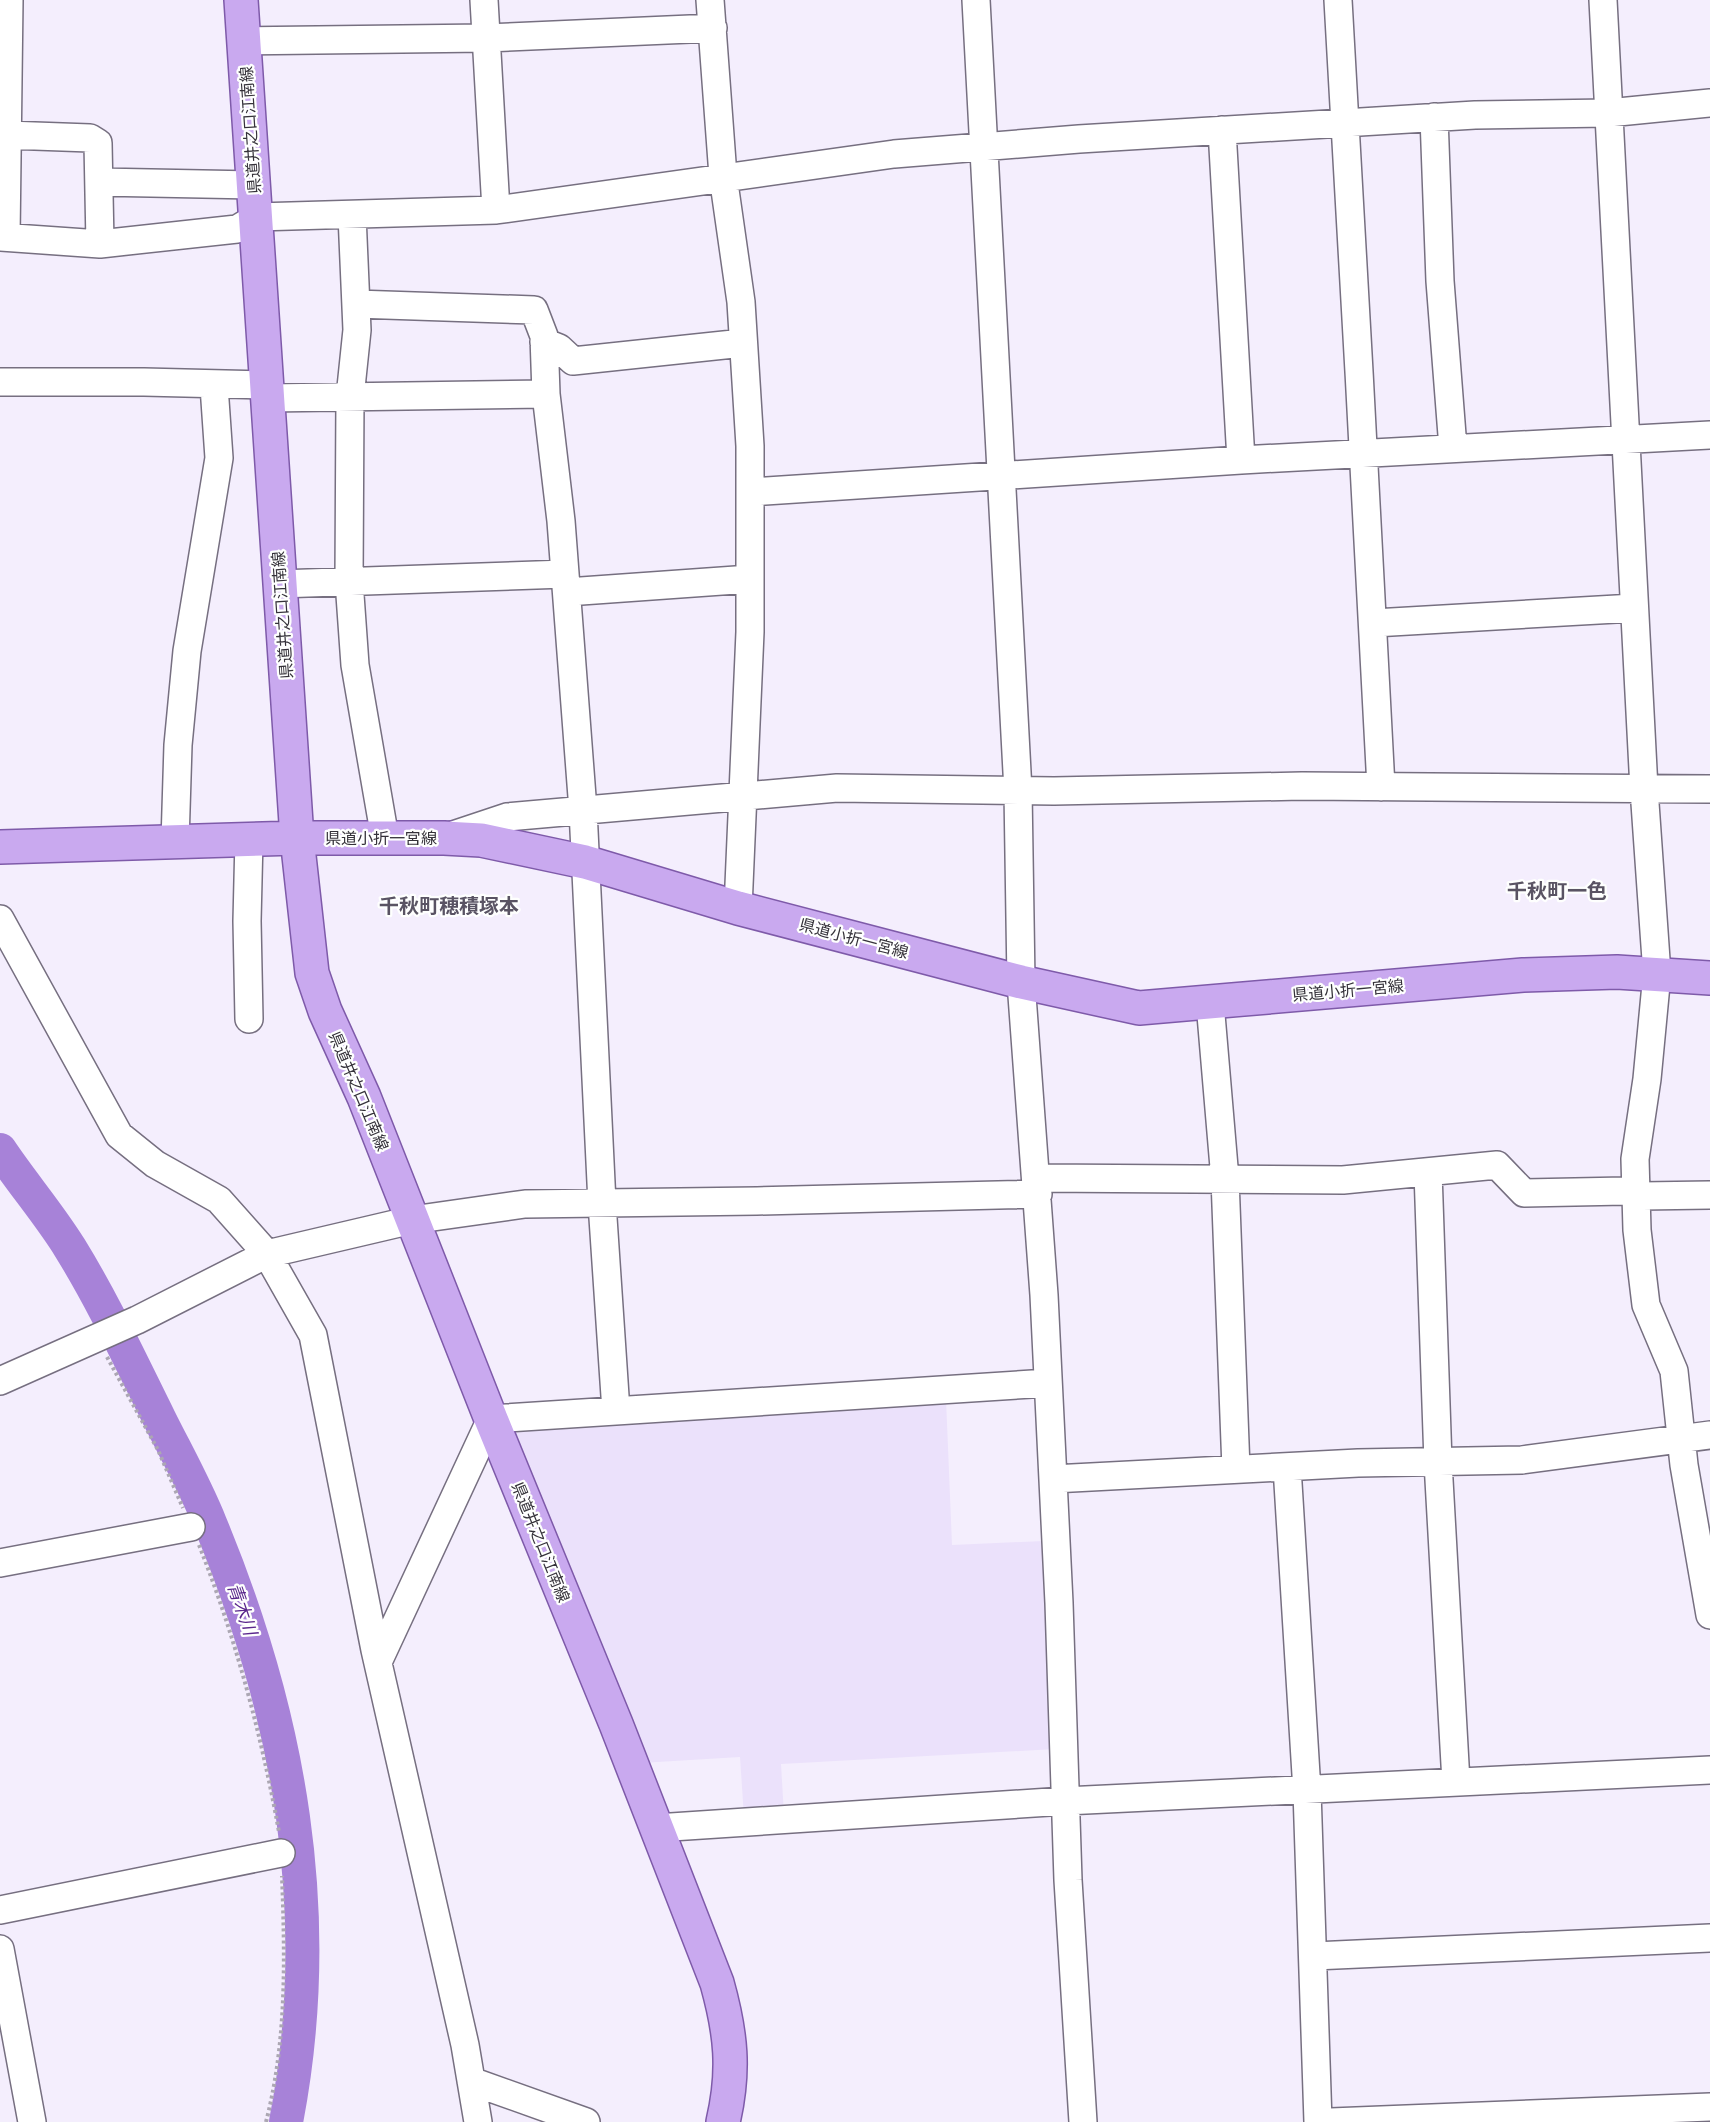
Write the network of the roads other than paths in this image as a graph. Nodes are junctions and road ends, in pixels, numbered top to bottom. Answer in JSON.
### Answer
{"nodes":[{"id":1,"x":9,"y":0,"type":"edge"},
{"id":2,"x":241,"y":0,"type":"edge"},
{"id":3,"x":484,"y":0,"type":"edge"},
{"id":4,"x":710,"y":0,"type":"edge"},
{"id":5,"x":976,"y":0,"type":"edge"},
{"id":6,"x":1338,"y":0,"type":"edge"},
{"id":7,"x":1602,"y":0,"type":"edge"},
{"id":8,"x":713,"y":28,"type":"junction"},
{"id":9,"x":486,"y":38,"type":"junction"},
{"id":10,"x":243,"y":41,"type":"junction"},
{"id":11,"x":1710,"y":103,"type":"edge"},
{"id":12,"x":1608,"y":113,"type":"junction"},
{"id":13,"x":1434,"y":117,"type":"junction"},
{"id":14,"x":1345,"y":123,"type":"junction"},
{"id":15,"x":1222,"y":130,"type":"junction"},
{"id":16,"x":7,"y":135,"type":"junction"},
{"id":17,"x":984,"y":147,"type":"junction"},
{"id":18,"x":723,"y":176,"type":"junction"},
{"id":19,"x":99,"y":182,"type":"junction"},
{"id":20,"x":254,"y":185,"type":"junction"},
{"id":21,"x":496,"y":210,"type":"junction"},
{"id":22,"x":352,"y":215,"type":"junction"},
{"id":23,"x":257,"y":217,"type":"junction"},
{"id":24,"x":3,"y":237,"type":"edge"},
{"id":25,"x":100,"y":244,"type":"junction"},
{"id":26,"x":356,"y":304,"type":"junction"},
{"id":27,"x":544,"y":342,"type":"junction"},
{"id":28,"x":743,"y":343,"type":"junction"},
{"id":29,"x":0,"y":382,"type":"edge"},
{"id":30,"x":214,"y":386,"type":"junction"},
{"id":31,"x":268,"y":392,"type":"junction"},
{"id":32,"x":546,"y":394,"type":"junction"},
{"id":33,"x":350,"y":397,"type":"junction"},
{"id":34,"x":1710,"y":435,"type":"edge"},
{"id":35,"x":1625,"y":439,"type":"junction"},
{"id":36,"x":1453,"y":448,"type":"junction"},
{"id":37,"x":1366,"y":453,"type":"junction"},
{"id":38,"x":1241,"y":460,"type":"junction"},
{"id":39,"x":999,"y":475,"type":"junction"},
{"id":40,"x":750,"y":492,"type":"junction"},
{"id":41,"x":750,"y":579,"type":"junction"},
{"id":42,"x":349,"y":581,"type":"junction"},
{"id":43,"x":566,"y":583,"type":"junction"},
{"id":44,"x":279,"y":584,"type":"junction"},
{"id":45,"x":1634,"y":608,"type":"junction"},
{"id":46,"x":1374,"y":623,"type":"junction"},
{"id":47,"x":1382,"y":787,"type":"junction"},
{"id":48,"x":1644,"y":789,"type":"junction"},
{"id":49,"x":1710,"y":789,"type":"edge"},
{"id":50,"x":1018,"y":791,"type":"junction"},
{"id":51,"x":745,"y":795,"type":"junction"},
{"id":52,"x":583,"y":810,"type":"junction"},
{"id":53,"x":297,"y":838,"type":"junction"},
{"id":54,"x":385,"y":838,"type":"junction"},
{"id":55,"x":444,"y":838,"type":"junction"},
{"id":56,"x":249,"y":839,"type":"junction"},
{"id":57,"x":175,"y":842,"type":"junction"},
{"id":58,"x":0,"y":847,"type":"edge"},
{"id":59,"x":585,"y":862,"type":"junction"},
{"id":60,"x":738,"y":908,"type":"junction"},
{"id":61,"x":0,"y":919,"type":"edge"},
{"id":62,"x":1657,"y":974,"type":"junction"},
{"id":63,"x":1710,"y":978,"type":"edge"},
{"id":64,"x":1021,"y":982,"type":"junction"},
{"id":65,"x":1210,"y":1003,"type":"junction"},
{"id":66,"x":249,"y":1019,"type":"dead end"},
{"id":67,"x":1428,"y":1172,"type":"junction"},
{"id":68,"x":1225,"y":1179,"type":"junction"},
{"id":69,"x":1038,"y":1186,"type":"junction"},
{"id":70,"x":1636,"y":1194,"type":"junction"},
{"id":71,"x":1710,"y":1195,"type":"edge"},
{"id":72,"x":602,"y":1203,"type":"junction"},
{"id":73,"x":412,"y":1220,"type":"junction"},
{"id":74,"x":267,"y":1254,"type":"junction"},
{"id":75,"x":0,"y":1381,"type":"edge"},
{"id":76,"x":1048,"y":1383,"type":"junction"},
{"id":77,"x":616,"y":1411,"type":"junction"},
{"id":78,"x":491,"y":1419,"type":"junction"},
{"id":79,"x":1710,"y":1435,"type":"edge"},
{"id":80,"x":1681,"y":1437,"type":"junction"},
{"id":81,"x":1438,"y":1462,"type":"junction"},
{"id":82,"x":1287,"y":1467,"type":"junction"},
{"id":83,"x":1236,"y":1469,"type":"junction"},
{"id":84,"x":1053,"y":1479,"type":"junction"},
{"id":85,"x":191,"y":1527,"type":"road end"},
{"id":86,"x":0,"y":1563,"type":"edge"},
{"id":87,"x":1709,"y":1606,"type":"edge"},
{"id":88,"x":378,"y":1662,"type":"junction"},
{"id":89,"x":1710,"y":1770,"type":"edge"},
{"id":90,"x":1456,"y":1782,"type":"junction"},
{"id":91,"x":1307,"y":1791,"type":"junction"},
{"id":92,"x":1065,"y":1801,"type":"junction"},
{"id":93,"x":656,"y":1828,"type":"junction"},
{"id":94,"x":281,"y":1853,"type":"road end"},
{"id":95,"x":0,"y":1910,"type":"edge"},
{"id":96,"x":1710,"y":1938,"type":"edge"},
{"id":97,"x":0,"y":1949,"type":"edge"},
{"id":98,"x":1314,"y":1956,"type":"junction"},
{"id":99,"x":471,"y":2081,"type":"junction"},
{"id":100,"x":1710,"y":2107,"type":"edge"},
{"id":101,"x":32,"y":2122,"type":"edge"},
{"id":102,"x":478,"y":2122,"type":"edge"},
{"id":103,"x":586,"y":2122,"type":"edge"},
{"id":104,"x":723,"y":2122,"type":"edge"},
{"id":105,"x":1083,"y":2122,"type":"edge"},
{"id":106,"x":1318,"y":2122,"type":"edge"},
{"id":107,"x":1330,"y":2122,"type":"edge"}],
"edges":[{"from":1,"to":16,"type":"street"},
{"from":2,"to":10,"type":"main road","name":"県道井之口江南線"},
{"from":3,"to":9,"type":"street"},
{"from":4,"to":8,"type":"street"},
{"from":5,"to":17,"type":"street"},
{"from":6,"to":14,"type":"street"},
{"from":7,"to":12,"type":"street"},
{"from":8,"to":9,"type":"street"},
{"from":8,"to":18,"type":"street"},
{"from":9,"to":10,"type":"street"},
{"from":9,"to":21,"type":"street"},
{"from":10,"to":20,"type":"main road","name":"県道井之口江南線"},
{"from":11,"to":12,"type":"street"},
{"from":12,"to":13,"type":"street"},
{"from":12,"to":35,"type":"street"},
{"from":13,"to":14,"type":"street"},
{"from":13,"to":36,"type":"street"},
{"from":14,"to":15,"type":"street"},
{"from":14,"to":37,"type":"street"},
{"from":15,"to":17,"type":"street"},
{"from":15,"to":38,"type":"street"},
{"from":16,"to":19,"type":"street"},
{"from":16,"to":24,"type":"street"},
{"from":17,"to":18,"type":"street"},
{"from":17,"to":39,"type":"street"},
{"from":18,"to":21,"type":"street"},
{"from":18,"to":28,"type":"street"},
{"from":19,"to":20,"type":"street"},
{"from":19,"to":25,"type":"street"},
{"from":20,"to":23,"type":"main road","name":"県道井之口江南線"},
{"from":21,"to":22,"type":"street"},
{"from":22,"to":23,"type":"street"},
{"from":22,"to":26,"type":"street"},
{"from":23,"to":25,"type":"street"},
{"from":23,"to":31,"type":"main road","name":"県道井之口江南線"},
{"from":24,"to":25,"type":"street"},
{"from":26,"to":27,"type":"street"},
{"from":26,"to":33,"type":"street"},
{"from":27,"to":28,"type":"street"},
{"from":27,"to":32,"type":"street"},
{"from":28,"to":40,"type":"street"},
{"from":29,"to":30,"type":"street"},
{"from":30,"to":31,"type":"street"},
{"from":30,"to":57,"type":"street"},
{"from":31,"to":33,"type":"street"},
{"from":31,"to":44,"type":"main road","name":"県道井之口江南線"},
{"from":32,"to":33,"type":"street"},
{"from":32,"to":43,"type":"street"},
{"from":33,"to":42,"type":"street"},
{"from":34,"to":35,"type":"street"},
{"from":35,"to":36,"type":"street"},
{"from":35,"to":45,"type":"street"},
{"from":36,"to":37,"type":"street"},
{"from":37,"to":38,"type":"street"},
{"from":37,"to":46,"type":"street"},
{"from":38,"to":39,"type":"street"},
{"from":39,"to":40,"type":"street"},
{"from":39,"to":50,"type":"street"},
{"from":40,"to":41,"type":"street"},
{"from":41,"to":43,"type":"street"},
{"from":41,"to":51,"type":"street"},
{"from":42,"to":43,"type":"street"},
{"from":42,"to":44,"type":"street"},
{"from":42,"to":54,"type":"street"},
{"from":43,"to":52,"type":"street"},
{"from":44,"to":53,"type":"main road","name":"県道井之口江南線"},
{"from":45,"to":46,"type":"street"},
{"from":45,"to":48,"type":"street"},
{"from":46,"to":47,"type":"street"},
{"from":47,"to":48,"type":"street"},
{"from":47,"to":50,"type":"street"},
{"from":48,"to":49,"type":"street"},
{"from":48,"to":62,"type":"street"},
{"from":50,"to":51,"type":"street"},
{"from":50,"to":64,"type":"street"},
{"from":51,"to":52,"type":"street"},
{"from":51,"to":60,"type":"street"},
{"from":52,"to":55,"type":"street"},
{"from":52,"to":59,"type":"street"},
{"from":53,"to":54,"type":"main road","name":"県道小折一宮線"},
{"from":53,"to":56,"type":"main road","name":"県道小折一宮線"},
{"from":53,"to":73,"type":"main road","name":"県道井之口江南線"},
{"from":54,"to":55,"type":"main road","name":"県道小折一宮線"},
{"from":55,"to":59,"type":"main road","name":"県道小折一宮線"},
{"from":56,"to":57,"type":"main road","name":"県道小折一宮線"},
{"from":56,"to":66,"type":"street"},
{"from":57,"to":58,"type":"main road","name":"県道小折一宮線"},
{"from":59,"to":60,"type":"main road","name":"県道小折一宮線"},
{"from":59,"to":72,"type":"street"},
{"from":60,"to":64,"type":"main road","name":"県道小折一宮線"},
{"from":61,"to":74,"type":"street"},
{"from":62,"to":63,"type":"main road","name":"県道小折一宮線"},
{"from":62,"to":65,"type":"main road","name":"県道小折一宮線"},
{"from":62,"to":70,"type":"street"},
{"from":64,"to":65,"type":"main road","name":"県道小折一宮線"},
{"from":64,"to":69,"type":"street"},
{"from":65,"to":68,"type":"street"},
{"from":67,"to":68,"type":"street"},
{"from":67,"to":70,"type":"street"},
{"from":67,"to":81,"type":"street"},
{"from":68,"to":69,"type":"street"},
{"from":68,"to":83,"type":"street"},
{"from":69,"to":72,"type":"street"},
{"from":69,"to":76,"type":"street"},
{"from":70,"to":71,"type":"street"},
{"from":70,"to":80,"type":"street"},
{"from":72,"to":73,"type":"street"},
{"from":72,"to":77,"type":"street"},
{"from":73,"to":74,"type":"street"},
{"from":73,"to":78,"type":"main road","name":"県道井之口江南線"},
{"from":74,"to":75,"type":"street"},
{"from":74,"to":88,"type":"street"},
{"from":76,"to":77,"type":"street"},
{"from":76,"to":84,"type":"street"},
{"from":77,"to":78,"type":"street"},
{"from":78,"to":88,"type":"street"},
{"from":78,"to":93,"type":"main road","name":"県道井之口江南線"},
{"from":79,"to":80,"type":"street"},
{"from":80,"to":81,"type":"street"},
{"from":80,"to":87,"type":"street"},
{"from":81,"to":82,"type":"street"},
{"from":81,"to":90,"type":"street"},
{"from":82,"to":83,"type":"street"},
{"from":82,"to":91,"type":"street"},
{"from":83,"to":84,"type":"street"},
{"from":84,"to":92,"type":"street"},
{"from":85,"to":86,"type":"street"},
{"from":88,"to":99,"type":"street"},
{"from":89,"to":90,"type":"street"},
{"from":90,"to":91,"type":"street"},
{"from":91,"to":92,"type":"street"},
{"from":91,"to":98,"type":"street"},
{"from":92,"to":93,"type":"street"},
{"from":92,"to":105,"type":"street"},
{"from":93,"to":104,"type":"main road","name":"県道井之口江南線"},
{"from":94,"to":95,"type":"street"},
{"from":96,"to":98,"type":"street"},
{"from":97,"to":101,"type":"street"},
{"from":98,"to":106,"type":"street"},
{"from":99,"to":102,"type":"street"},
{"from":99,"to":103,"type":"street"},
{"from":100,"to":107,"type":"street"}]}
